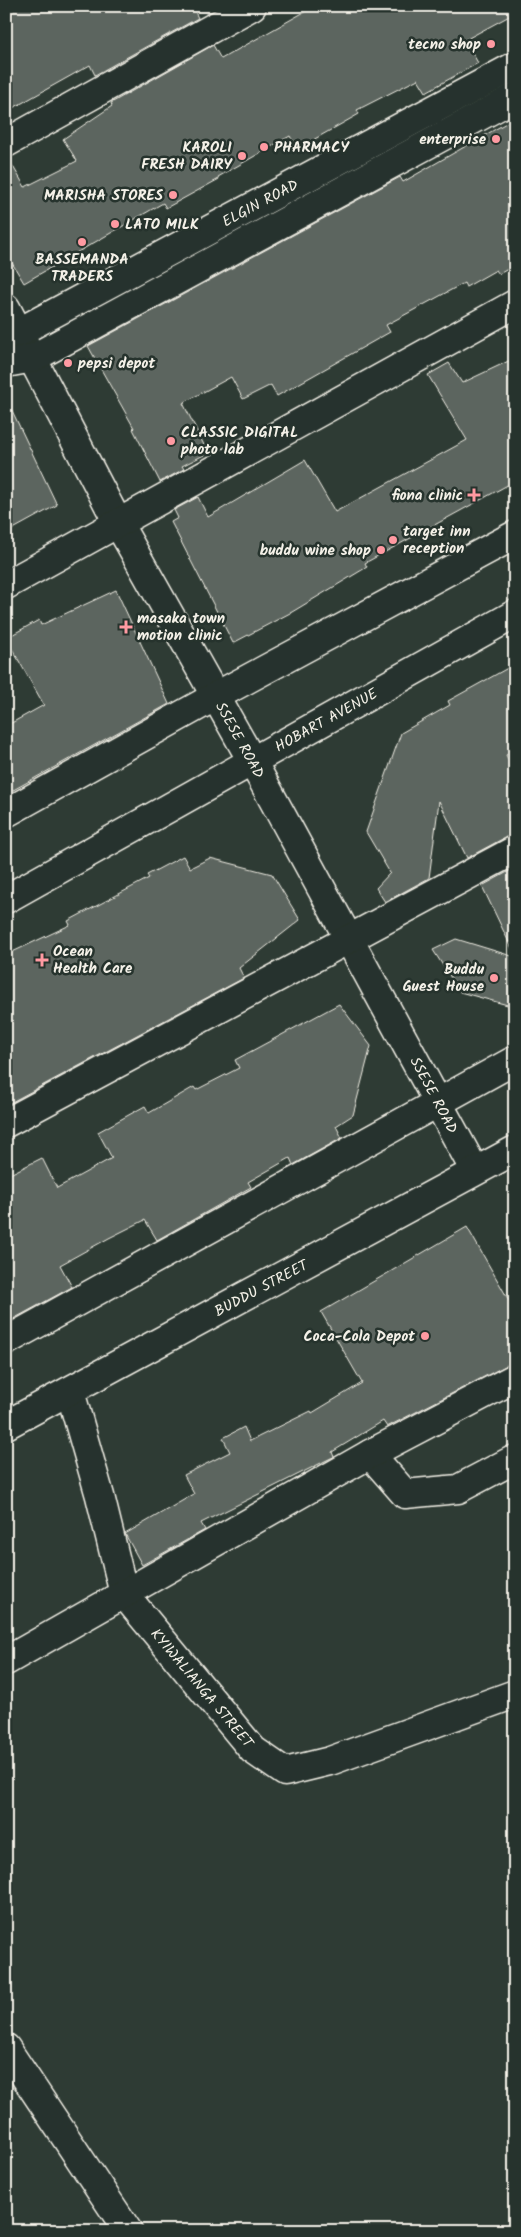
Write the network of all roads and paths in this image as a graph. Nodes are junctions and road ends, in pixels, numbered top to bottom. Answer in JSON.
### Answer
{"nodes":[{"id":1,"x":252,"y":6,"type":"edge"},
{"id":2,"x":515,"y":66,"type":"edge"},
{"id":3,"x":515,"y":97,"type":"edge"},
{"id":4,"x":6,"y":143,"type":"edge"},
{"id":5,"x":515,"y":304,"type":"edge"},
{"id":6,"x":6,"y":308,"type":"edge"},
{"id":7,"x":13,"y":337,"type":"edge"},
{"id":8,"x":33,"y":358,"type":"junction"},
{"id":9,"x":6,"y":363,"type":"edge"},
{"id":10,"x":118,"y":523,"type":"junction"},
{"id":11,"x":515,"y":535,"type":"edge"},
{"id":12,"x":6,"y":585,"type":"edge"},
{"id":13,"x":515,"y":614,"type":"edge"},
{"id":14,"x":216,"y":696,"type":"junction"},
{"id":15,"x":252,"y":760,"type":"junction"},
{"id":16,"x":6,"y":813,"type":"edge"},
{"id":17,"x":515,"y":850,"type":"edge"},
{"id":18,"x":6,"y":899,"type":"edge"},
{"id":19,"x":350,"y":939,"type":"junction"},
{"id":20,"x":515,"y":1060,"type":"edge"},
{"id":21,"x":438,"y":1101,"type":"junction"},
{"id":22,"x":6,"y":1123,"type":"edge"},
{"id":23,"x":515,"y":1150,"type":"edge"},
{"id":24,"x":475,"y":1171,"type":"junction"},
{"id":25,"x":6,"y":1341,"type":"edge"},
{"id":26,"x":515,"y":1378,"type":"edge"},
{"id":27,"x":70,"y":1391,"type":"junction"},
{"id":28,"x":6,"y":1425,"type":"edge"},
{"id":29,"x":370,"y":1454,"type":"junction"},
{"id":30,"x":515,"y":1459,"type":"edge"},
{"id":31,"x":124,"y":1594,"type":"junction"},
{"id":32,"x":6,"y":1661,"type":"edge"},
{"id":33,"x":515,"y":1694,"type":"edge"},
{"id":34,"x":6,"y":2048,"type":"edge"},
{"id":35,"x":128,"y":2231,"type":"edge"}],
"edges":[{"from":1,"to":4,"type":"street"},
{"from":2,"to":7,"type":"street","name":"ELGIN ROAD"},
{"from":3,"to":8,"type":"street","name":"ELGIN ROAD"},
{"from":5,"to":10,"type":"street"},
{"from":6,"to":7,"type":"street","name":"SSESE ROAD"},
{"from":7,"to":8,"type":"street","name":"SSESE ROAD"},
{"from":8,"to":9,"type":"street","name":"ELGIN ROAD"},
{"from":8,"to":10,"type":"street","name":"SSESE ROAD"},
{"from":10,"to":12,"type":"street"},
{"from":10,"to":14,"type":"street","name":"SSESE ROAD"},
{"from":11,"to":14,"type":"street"},
{"from":13,"to":15,"type":"street","name":"HOBART AVENUE"},
{"from":14,"to":15,"type":"street","name":"SSESE ROAD"},
{"from":14,"to":16,"type":"street"},
{"from":15,"to":18,"type":"street","name":"HOBART AVENUE"},
{"from":15,"to":19,"type":"street","name":"SSESE ROAD"},
{"from":17,"to":19,"type":"street"},
{"from":19,"to":21,"type":"street","name":"SSESE ROAD"},
{"from":19,"to":22,"type":"street"},
{"from":20,"to":21,"type":"street"},
{"from":21,"to":24,"type":"street","name":"SSESE ROAD"},
{"from":21,"to":25,"type":"street"},
{"from":23,"to":24,"type":"street","name":"BUDDU STREET"},
{"from":24,"to":27,"type":"street","name":"BUDDU STREET"},
{"from":26,"to":29,"type":"street"},
{"from":27,"to":28,"type":"street","name":"BUDDU STREET"},
{"from":27,"to":31,"type":"street","name":"KYIWALIANGA STREET"},
{"from":29,"to":30,"type":"street"},
{"from":29,"to":31,"type":"street"},
{"from":31,"to":32,"type":"street"},
{"from":31,"to":33,"type":"street","name":"KYIWALIANGA STREET"},
{"from":34,"to":35,"type":"street"}]}
